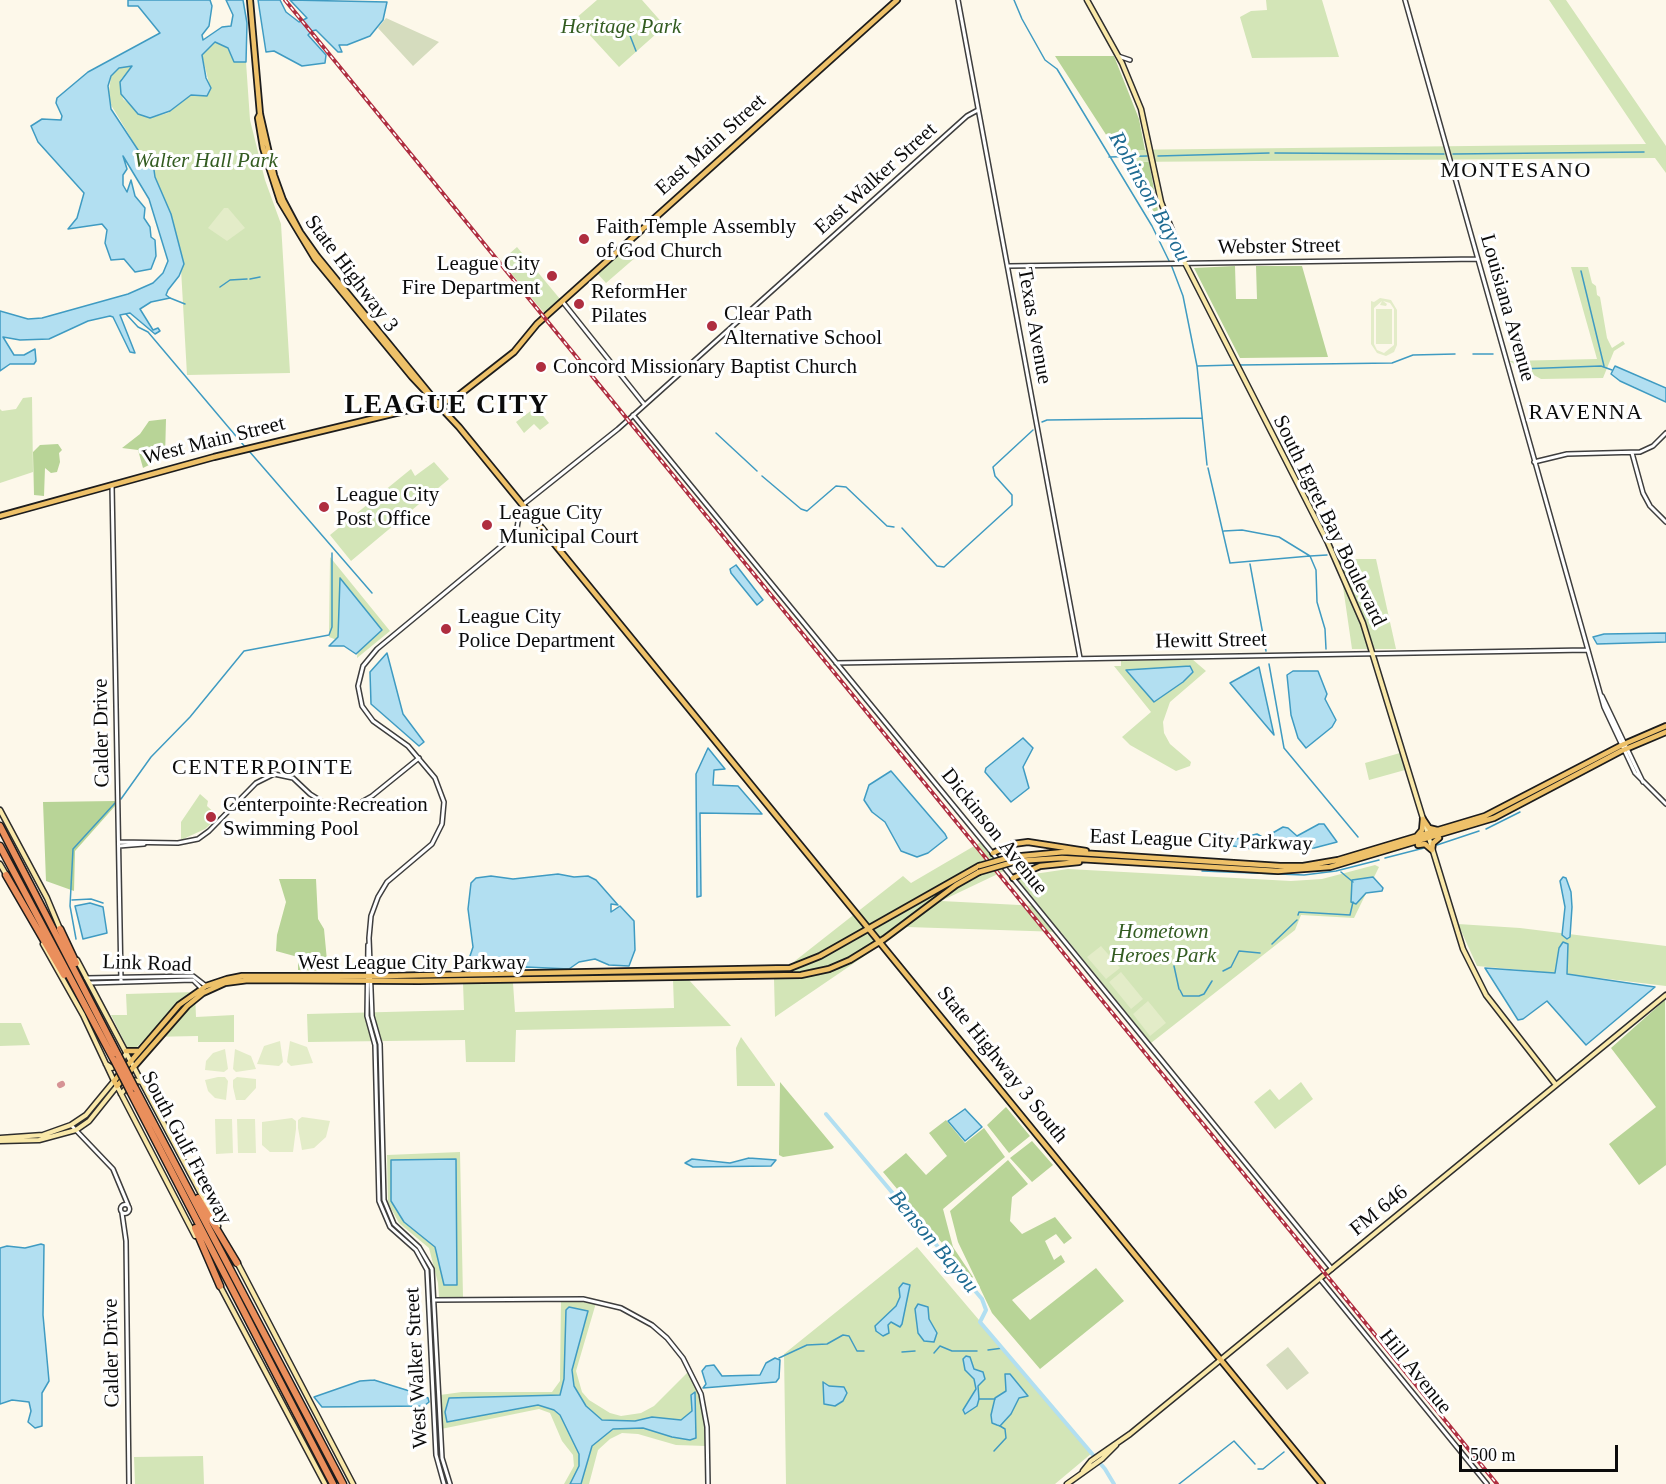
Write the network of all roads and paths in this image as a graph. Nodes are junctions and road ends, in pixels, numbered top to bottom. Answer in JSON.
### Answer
{"nodes":[{"id":1,"x":250,"y":0,"type":"edge"},
{"id":2,"x":897,"y":0,"type":"edge"},
{"id":3,"x":958,"y":0,"type":"edge"},
{"id":4,"x":1088,"y":0,"type":"edge"},
{"id":5,"x":1405,"y":0,"type":"edge"},
{"id":6,"x":1119,"y":56,"type":"junction"},
{"id":7,"x":1130,"y":60,"type":"dead end"},
{"id":8,"x":978,"y":110,"type":"junction"},
{"id":9,"x":1478,"y":259,"type":"junction"},
{"id":10,"x":1185,"y":263,"type":"junction"},
{"id":11,"x":1008,"y":266,"type":"junction"},
{"id":12,"x":562,"y":301,"type":"junction"},
{"id":13,"x":438,"y":404,"type":"junction"},
{"id":14,"x":644,"y":404,"type":"junction"},
{"id":15,"x":633,"y":414,"type":"junction"},
{"id":16,"x":1666,"y":433,"type":"edge"},
{"id":17,"x":1632,"y":453,"type":"junction"},
{"id":18,"x":1534,"y":462,"type":"junction"},
{"id":19,"x":111,"y":484,"type":"junction"},
{"id":20,"x":522,"y":506,"type":"junction"},
{"id":21,"x":0,"y":516,"type":"edge"},
{"id":22,"x":1666,"y":522,"type":"edge"},
{"id":23,"x":1587,"y":650,"type":"junction"},
{"id":24,"x":1374,"y":654,"type":"junction"},
{"id":25,"x":1080,"y":658,"type":"junction"},
{"id":26,"x":836,"y":663,"type":"junction"},
{"id":27,"x":668,"y":683,"type":"joint"},
{"id":28,"x":1666,"y":726,"type":"edge"},
{"id":29,"x":1666,"y":732,"type":"edge"},
{"id":30,"x":1625,"y":746,"type":"junction"},
{"id":31,"x":419,"y":758,"type":"junction"},
{"id":32,"x":1666,"y":804,"type":"edge"},
{"id":33,"x":0,"y":810,"type":"edge"},
{"id":34,"x":1423,"y":819,"type":"junction"},
{"id":35,"x":0,"y":826,"type":"edge"},
{"id":36,"x":1445,"y":829,"type":"junction"},
{"id":37,"x":1463,"y":829,"type":"junction"},
{"id":38,"x":1428,"y":837,"type":"junction"},
{"id":39,"x":1413,"y":839,"type":"junction"},
{"id":40,"x":119,"y":844,"type":"junction"},
{"id":41,"x":0,"y":846,"type":"edge"},
{"id":42,"x":1403,"y":847,"type":"junction"},
{"id":43,"x":1432,"y":850,"type":"junction"},
{"id":44,"x":993,"y":854,"type":"junction"},
{"id":45,"x":1098,"y":854,"type":"junction"},
{"id":46,"x":1136,"y":862,"type":"junction"},
{"id":47,"x":0,"y":864,"type":"edge"},
{"id":48,"x":1196,"y":864,"type":"junction"},
{"id":49,"x":979,"y":869,"type":"junction"},
{"id":50,"x":6,"y":874,"type":"junction"},
{"id":51,"x":1013,"y":878,"type":"junction"},
{"id":52,"x":60,"y":929,"type":"junction"},
{"id":53,"x":870,"y":929,"type":"junction"},
{"id":54,"x":880,"y":941,"type":"junction"},
{"id":55,"x":743,"y":973,"type":"junction"},
{"id":56,"x":86,"y":978,"type":"junction"},
{"id":57,"x":121,"y":979,"type":"junction"},
{"id":58,"x":369,"y":979,"type":"junction"},
{"id":59,"x":88,"y":983,"type":"junction"},
{"id":60,"x":208,"y":988,"type":"junction"},
{"id":61,"x":201,"y":989,"type":"junction"},
{"id":62,"x":1666,"y":995,"type":"edge"},
{"id":63,"x":82,"y":1000,"type":"junction"},
{"id":64,"x":92,"y":1005,"type":"junction"},
{"id":65,"x":141,"y":1050,"type":"junction"},
{"id":66,"x":127,"y":1051,"type":"junction"},
{"id":67,"x":116,"y":1058,"type":"junction"},
{"id":68,"x":131,"y":1060,"type":"junction"},
{"id":69,"x":105,"y":1063,"type":"junction"},
{"id":70,"x":134,"y":1066,"type":"junction"},
{"id":71,"x":143,"y":1082,"type":"junction"},
{"id":72,"x":116,"y":1084,"type":"junction"},
{"id":73,"x":1556,"y":1085,"type":"junction"},
{"id":74,"x":133,"y":1090,"type":"junction"},
{"id":75,"x":121,"y":1094,"type":"junction"},
{"id":76,"x":71,"y":1125,"type":"junction"},
{"id":77,"x":76,"y":1130,"type":"junction"},
{"id":78,"x":149,"y":1130,"type":"junction"},
{"id":79,"x":0,"y":1139,"type":"edge"},
{"id":80,"x":169,"y":1152,"type":"junction"},
{"id":81,"x":124,"y":1196,"type":"junction"},
{"id":82,"x":122,"y":1205,"type":"junction"},
{"id":83,"x":128,"y":1205,"type":"junction"},
{"id":84,"x":128,"y":1212,"type":"junction"},
{"id":85,"x":122,"y":1213,"type":"junction"},
{"id":86,"x":125,"y":1221,"type":"junction"},
{"id":87,"x":237,"y":1263,"type":"junction"},
{"id":88,"x":1332,"y":1269,"type":"junction"},
{"id":89,"x":1320,"y":1279,"type":"junction"},
{"id":90,"x":220,"y":1286,"type":"junction"},
{"id":91,"x":432,"y":1300,"type":"junction"},
{"id":92,"x":1221,"y":1360,"type":"junction"},
{"id":93,"x":129,"y":1484,"type":"edge"},
{"id":94,"x":325,"y":1484,"type":"edge"},
{"id":95,"x":333,"y":1484,"type":"edge"},
{"id":96,"x":343,"y":1484,"type":"edge"},
{"id":97,"x":353,"y":1484,"type":"edge"},
{"id":98,"x":444,"y":1484,"type":"edge"},
{"id":99,"x":450,"y":1484,"type":"edge"},
{"id":100,"x":708,"y":1484,"type":"edge"},
{"id":101,"x":1067,"y":1484,"type":"edge"},
{"id":102,"x":1322,"y":1484,"type":"edge"},
{"id":103,"x":1487,"y":1484,"type":"edge"}],
"edges":[{"from":1,"to":13,"type":"main road","name":"State Highway 3"},
{"from":2,"to":12,"type":"main road","name":"East Main Street"},
{"from":3,"to":8,"type":"street","name":"Texas Avenue"},
{"from":4,"to":6,"type":"main road","name":"South Egret Bay Boulevard"},
{"from":5,"to":9,"type":"street","name":"Louisiana Avenue"},
{"from":6,"to":7,"type":"street"},
{"from":6,"to":10,"type":"main road","name":"South Egret Bay Boulevard"},
{"from":8,"to":11,"type":"street","name":"Texas Avenue"},
{"from":8,"to":14,"type":"street","name":"East Walker Street"},
{"from":9,"to":10,"type":"street","name":"Webster Street"},
{"from":9,"to":18,"type":"street","name":"Louisiana Avenue"},
{"from":10,"to":11,"type":"street","name":"Webster Street"},
{"from":10,"to":24,"type":"main road","name":"South Egret Bay Boulevard"},
{"from":11,"to":25,"type":"street","name":"Texas Avenue"},
{"from":12,"to":13,"type":"main road","name":"East Main Street"},
{"from":12,"to":14,"type":"street"},
{"from":13,"to":19,"type":"main road","name":"West Main Street"},
{"from":13,"to":20,"type":"main road","name":"State Highway 3"},
{"from":14,"to":15,"type":"street","name":"East Walker Street"},
{"from":15,"to":20,"type":"street","name":"East Walker Street"},
{"from":15,"to":26,"type":"street","name":"Dickinson Avenue"},
{"from":16,"to":17,"type":"street"},
{"from":17,"to":18,"type":"street"},
{"from":17,"to":22,"type":"street"},
{"from":18,"to":23,"type":"street","name":"Louisiana Avenue"},
{"from":19,"to":21,"type":"main road","name":"West Main Street"},
{"from":19,"to":40,"type":"street","name":"Calder Drive"},
{"from":20,"to":27,"type":"main road","name":"State Highway 3"},
{"from":20,"to":31,"type":"street","name":"West Walker Street"},
{"from":23,"to":24,"type":"street","name":"Hewitt Street"},
{"from":23,"to":30,"type":"street","name":"Louisiana Avenue"},
{"from":24,"to":25,"type":"street","name":"Hewitt Street"},
{"from":24,"to":34,"type":"main road","name":"South Egret Bay Boulevard"},
{"from":25,"to":26,"type":"street","name":"Hewitt Street"},
{"from":26,"to":44,"type":"street","name":"Dickinson Avenue"},
{"from":27,"to":53,"type":"main road","name":"State Highway 3 South"},
{"from":28,"to":30,"type":"main road","name":"East League City Parkway"},
{"from":29,"to":30,"type":"main road","name":"East League City Parkway"},
{"from":30,"to":32,"type":"street","name":"Louisiana Avenue"},
{"from":30,"to":36,"type":"main road","name":"East League City Parkway"},
{"from":30,"to":37,"type":"main road","name":"East League City Parkway"},
{"from":31,"to":40,"type":"street"},
{"from":31,"to":58,"type":"street","name":"West Walker Street"},
{"from":33,"to":52,"type":"main road"},
{"from":34,"to":36,"type":"main road"},
{"from":34,"to":38,"type":"main road","name":"South Egret Bay Boulevard"},
{"from":34,"to":39,"type":"main road"},
{"from":35,"to":64,"type":"highway","name":"South Gulf Freeway"},
{"from":36,"to":38,"type":"main road","name":"East League City Parkway"},
{"from":37,"to":38,"type":"main road","name":"East League City Parkway"},
{"from":37,"to":43,"type":"main road"},
{"from":38,"to":39,"type":"main road","name":"East League City Parkway"},
{"from":38,"to":42,"type":"main road","name":"East League City Parkway"},
{"from":38,"to":43,"type":"main road","name":"South Egret Bay Boulevard"},
{"from":39,"to":48,"type":"main road","name":"East League City Parkway"},
{"from":40,"to":57,"type":"street","name":"Calder Drive"},
{"from":41,"to":63,"type":"highway","name":"South Gulf Freeway"},
{"from":42,"to":43,"type":"main road"},
{"from":42,"to":48,"type":"main road","name":"East League City Parkway"},
{"from":43,"to":73,"type":"main road","name":"South Egret Bay Boulevard"},
{"from":44,"to":45,"type":"main road"},
{"from":44,"to":51,"type":"street","name":"Dickinson Avenue"},
{"from":45,"to":48,"type":"main road","name":"East League City Parkway"},
{"from":45,"to":49,"type":"main road","name":"East League City Parkway","bridge":true},
{"from":46,"to":48,"type":"main road","name":"East League City Parkway"},
{"from":46,"to":49,"type":"main road","name":"East League City Parkway","bridge":true},
{"from":46,"to":51,"type":"main road"},
{"from":47,"to":50,"type":"main road"},
{"from":49,"to":53,"type":"main road","name":"East League City Parkway"},
{"from":49,"to":54,"type":"main road","name":"East League City Parkway"},
{"from":50,"to":63,"type":"highway"},
{"from":50,"to":69,"type":"main road"},
{"from":51,"to":88,"type":"street","name":"Dickinson Avenue"},
{"from":52,"to":56,"type":"main road"},
{"from":52,"to":64,"type":"highway"},
{"from":53,"to":54,"type":"main road","name":"State Highway 3 South"},
{"from":53,"to":55,"type":"main road","name":"West League City Parkway"},
{"from":54,"to":55,"type":"main road","name":"West League City Parkway"},
{"from":54,"to":92,"type":"main road","name":"State Highway 3 South"},
{"from":55,"to":58,"type":"main road","name":"West League City Parkway"},
{"from":56,"to":57,"type":"street","name":"Link Road"},
{"from":56,"to":59,"type":"main road"},
{"from":57,"to":59,"type":"street","name":"Link Road"},
{"from":57,"to":60,"type":"street","name":"Link Road"},
{"from":57,"to":61,"type":"street","name":"Link Road"},
{"from":58,"to":60,"type":"main road","name":"West League City Parkway"},
{"from":58,"to":91,"type":"street","name":"West Walker Street"},
{"from":59,"to":66,"type":"main road"},
{"from":60,"to":61,"type":"main road","name":"West League City Parkway"},
{"from":60,"to":70,"type":"main road","name":"West League City Parkway"},
{"from":61,"to":65,"type":"main road","name":"West League City Parkway"},
{"from":62,"to":73,"type":"main road","number":"FM 646"},
{"from":63,"to":67,"type":"highway","name":"South Gulf Freeway"},
{"from":64,"to":67,"type":"highway","name":"South Gulf Freeway"},
{"from":65,"to":66,"type":"main road"},
{"from":65,"to":68,"type":"main road","name":"West League City Parkway"},
{"from":66,"to":68,"type":"main road"},
{"from":66,"to":69,"type":"main road"},
{"from":67,"to":74,"type":"highway","name":"South Gulf Freeway","bridge":true},
{"from":68,"to":70,"type":"main road"},
{"from":68,"to":72,"type":"main road","name":"West League City Parkway"},
{"from":69,"to":72,"type":"main road"},
{"from":70,"to":71,"type":"main road"},
{"from":70,"to":72,"type":"main road","name":"West League City Parkway"},
{"from":71,"to":75,"type":"main road"},
{"from":71,"to":87,"type":"main road"},
{"from":72,"to":75,"type":"main road"},
{"from":72,"to":76,"type":"main road","name":"West League City Parkway"},
{"from":72,"to":77,"type":"main road","name":"West League City Parkway"},
{"from":73,"to":88,"type":"main road","name":"FM 646","number":"FM 646"},
{"from":74,"to":78,"type":"highway","name":"South Gulf Freeway"},
{"from":74,"to":80,"type":"highway","name":"South Gulf Freeway"},
{"from":75,"to":90,"type":"main road"},
{"from":76,"to":77,"type":"street"},
{"from":76,"to":79,"type":"main road","name":"West League City Parkway"},
{"from":77,"to":79,"type":"main road","name":"West League City Parkway"},
{"from":77,"to":81,"type":"street"},
{"from":78,"to":90,"type":"highway"},
{"from":78,"to":95,"type":"highway","name":"South Gulf Freeway"},
{"from":80,"to":87,"type":"highway"},
{"from":80,"to":96,"type":"highway","name":"South Gulf Freeway"},
{"from":81,"to":82,"type":"street"},
{"from":81,"to":83,"type":"street"},
{"from":82,"to":83,"type":"street"},
{"from":82,"to":85,"type":"street"},
{"from":83,"to":84,"type":"street","name":"Calder Drive"},
{"from":84,"to":85,"type":"street"},
{"from":84,"to":86,"type":"street","name":"Calder Drive"},
{"from":85,"to":86,"type":"street","name":"Calder Drive"},
{"from":86,"to":93,"type":"street","name":"Calder Drive"},
{"from":87,"to":97,"type":"main road"},
{"from":88,"to":89,"type":"main road","name":"FM 646","number":"FM 646"},
{"from":89,"to":92,"type":"main road","name":"FM 646","number":"FM 646"},
{"from":89,"to":103,"type":"street","name":"Hill Avenue"},
{"from":90,"to":94,"type":"main road"},
{"from":91,"to":98,"type":"street","name":"West Walker Street"},
{"from":91,"to":99,"type":"street","name":"West Walker Street"},
{"from":91,"to":100,"type":"street"},
{"from":92,"to":101,"type":"main road","number":"FM 646"},
{"from":92,"to":102,"type":"main road","name":"State Highway 3 South"}]}
